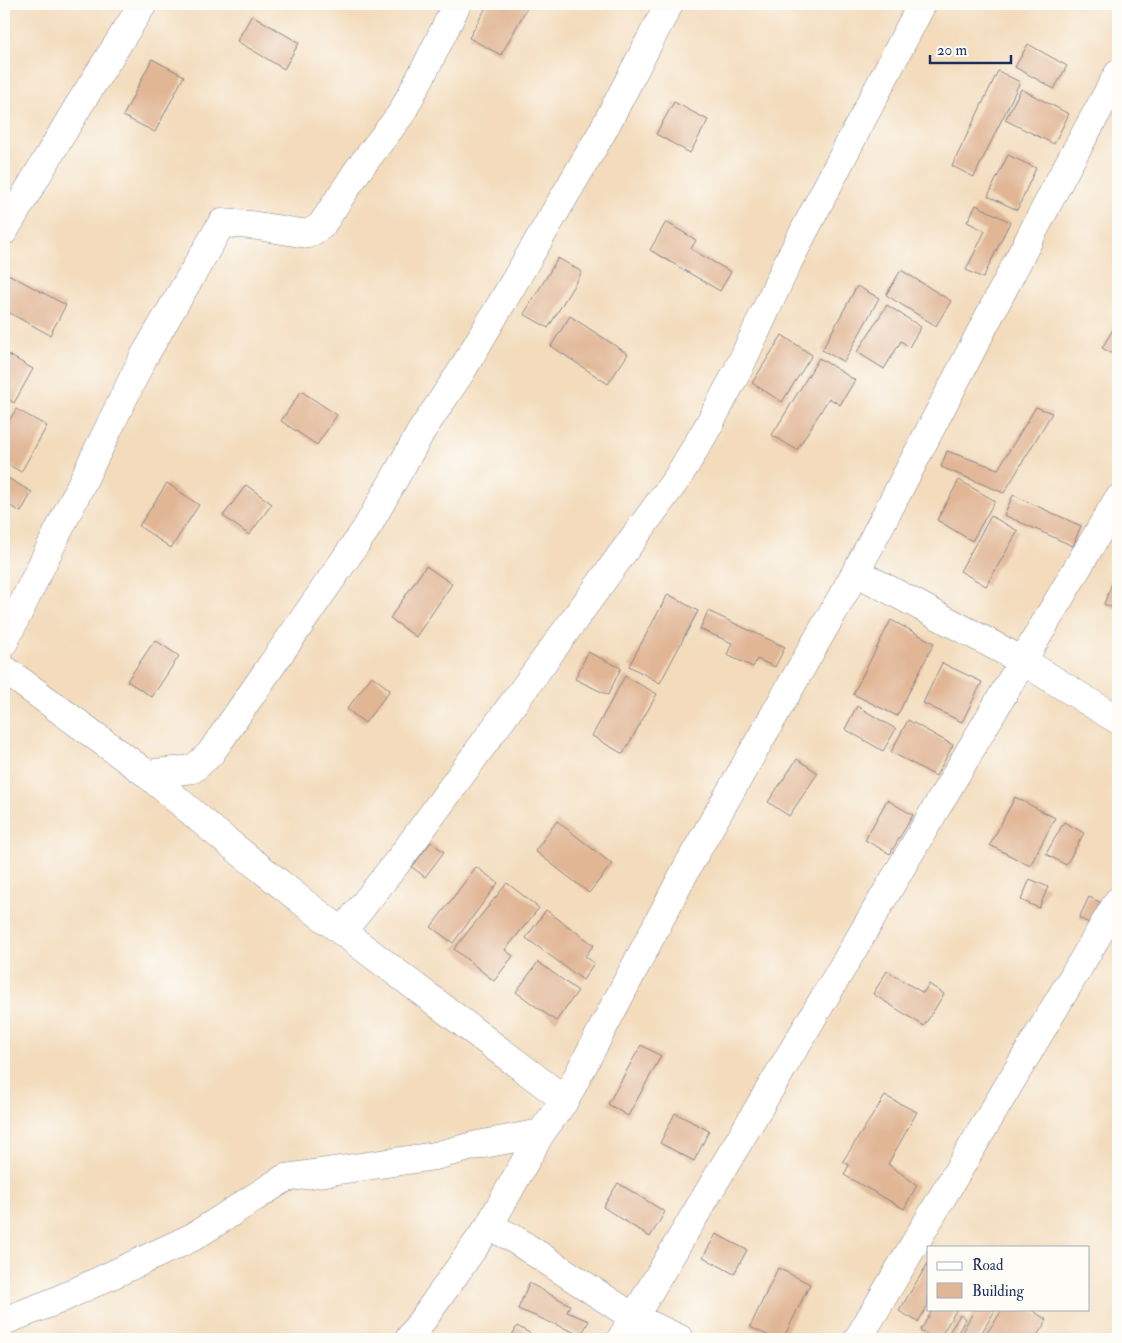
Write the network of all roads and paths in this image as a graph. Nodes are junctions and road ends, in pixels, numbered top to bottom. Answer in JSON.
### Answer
{"nodes":[{"id":1,"x":143,"y":4,"type":"edge"},
{"id":2,"x":457,"y":4,"type":"edge"},
{"id":3,"x":669,"y":4,"type":"edge"},
{"id":4,"x":922,"y":4,"type":"edge"},
{"id":5,"x":1118,"y":74,"type":"edge"},
{"id":6,"x":4,"y":231,"type":"edge"},
{"id":7,"x":1118,"y":499,"type":"edge"},
{"id":8,"x":856,"y":572,"type":"junction"},
{"id":9,"x":4,"y":642,"type":"edge"},
{"id":10,"x":1023,"y":661,"type":"junction"},
{"id":11,"x":4,"y":669,"type":"edge"},
{"id":12,"x":1118,"y":720,"type":"edge"},
{"id":13,"x":147,"y":774,"type":"junction"},
{"id":14,"x":1118,"y":901,"type":"edge"},
{"id":15,"x":342,"y":932,"type":"junction"},
{"id":16,"x":565,"y":1100,"type":"junction"},
{"id":17,"x":541,"y":1133,"type":"junction"},
{"id":18,"x":490,"y":1226,"type":"junction"},
{"id":19,"x":4,"y":1321,"type":"edge"},
{"id":20,"x":627,"y":1328,"type":"edge"},
{"id":21,"x":409,"y":1339,"type":"edge"},
{"id":22,"x":680,"y":1339,"type":"edge"},
{"id":23,"x":858,"y":1339,"type":"edge"}],
"edges":[{"from":1,"to":6,"type":"street"},
{"from":2,"to":9,"type":"street"},
{"from":3,"to":13,"type":"street"},
{"from":4,"to":15,"type":"street"},
{"from":5,"to":8,"type":"street"},
{"from":7,"to":10,"type":"street"},
{"from":8,"to":10,"type":"street"},
{"from":8,"to":16,"type":"street"},
{"from":10,"to":12,"type":"street"},
{"from":10,"to":20,"type":"street"},
{"from":11,"to":13,"type":"street"},
{"from":13,"to":15,"type":"street"},
{"from":14,"to":23,"type":"street"},
{"from":15,"to":16,"type":"street"},
{"from":16,"to":17,"type":"street"},
{"from":17,"to":18,"type":"street"},
{"from":17,"to":19,"type":"street"},
{"from":18,"to":20,"type":"street"},
{"from":18,"to":21,"type":"street"},
{"from":20,"to":22,"type":"street"}]}
